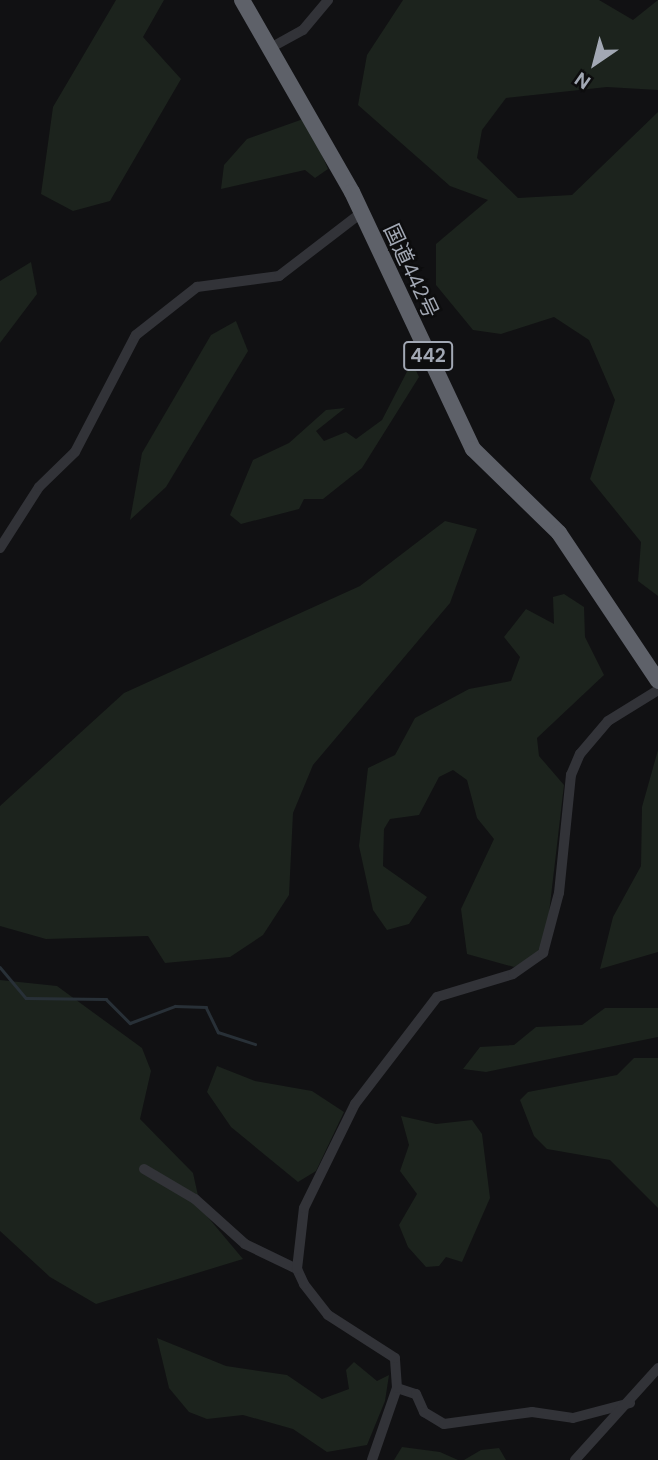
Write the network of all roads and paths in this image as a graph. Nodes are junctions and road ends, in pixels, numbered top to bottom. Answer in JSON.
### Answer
{"nodes":[{"id":1,"x":242,"y":0,"type":"edge"},
{"id":2,"x":328,"y":0,"type":"edge"},
{"id":3,"x":272,"y":47,"type":"junction"},
{"id":4,"x":361,"y":213,"type":"junction"},
{"id":5,"x":0,"y":548,"type":"edge"},
{"id":6,"x":658,"y":681,"type":"edge"},
{"id":7,"x":658,"y":690,"type":"edge"},
{"id":8,"x":144,"y":1169,"type":"dead end"},
{"id":9,"x":297,"y":1269,"type":"junction"},
{"id":10,"x":658,"y":1368,"type":"edge"},
{"id":11,"x":397,"y":1388,"type":"junction"},
{"id":12,"x":630,"y":1403,"type":"junction"},
{"id":13,"x":372,"y":1460,"type":"edge"},
{"id":14,"x":575,"y":1460,"type":"edge"}],
"edges":[{"from":1,"to":3,"type":"highway","name":"国道442号","number":"442"},
{"from":2,"to":3,"type":"street"},
{"from":3,"to":4,"type":"highway","name":"国道442号","number":"442"},
{"from":4,"to":5,"type":"street"},
{"from":4,"to":6,"type":"highway","name":"国道442号","number":"442"},
{"from":7,"to":9,"type":"street"},
{"from":8,"to":9,"type":"street"},
{"from":9,"to":11,"type":"street"},
{"from":10,"to":12,"type":"street"},
{"from":11,"to":12,"type":"street"},
{"from":11,"to":13,"type":"street"},
{"from":12,"to":14,"type":"street"}]}
